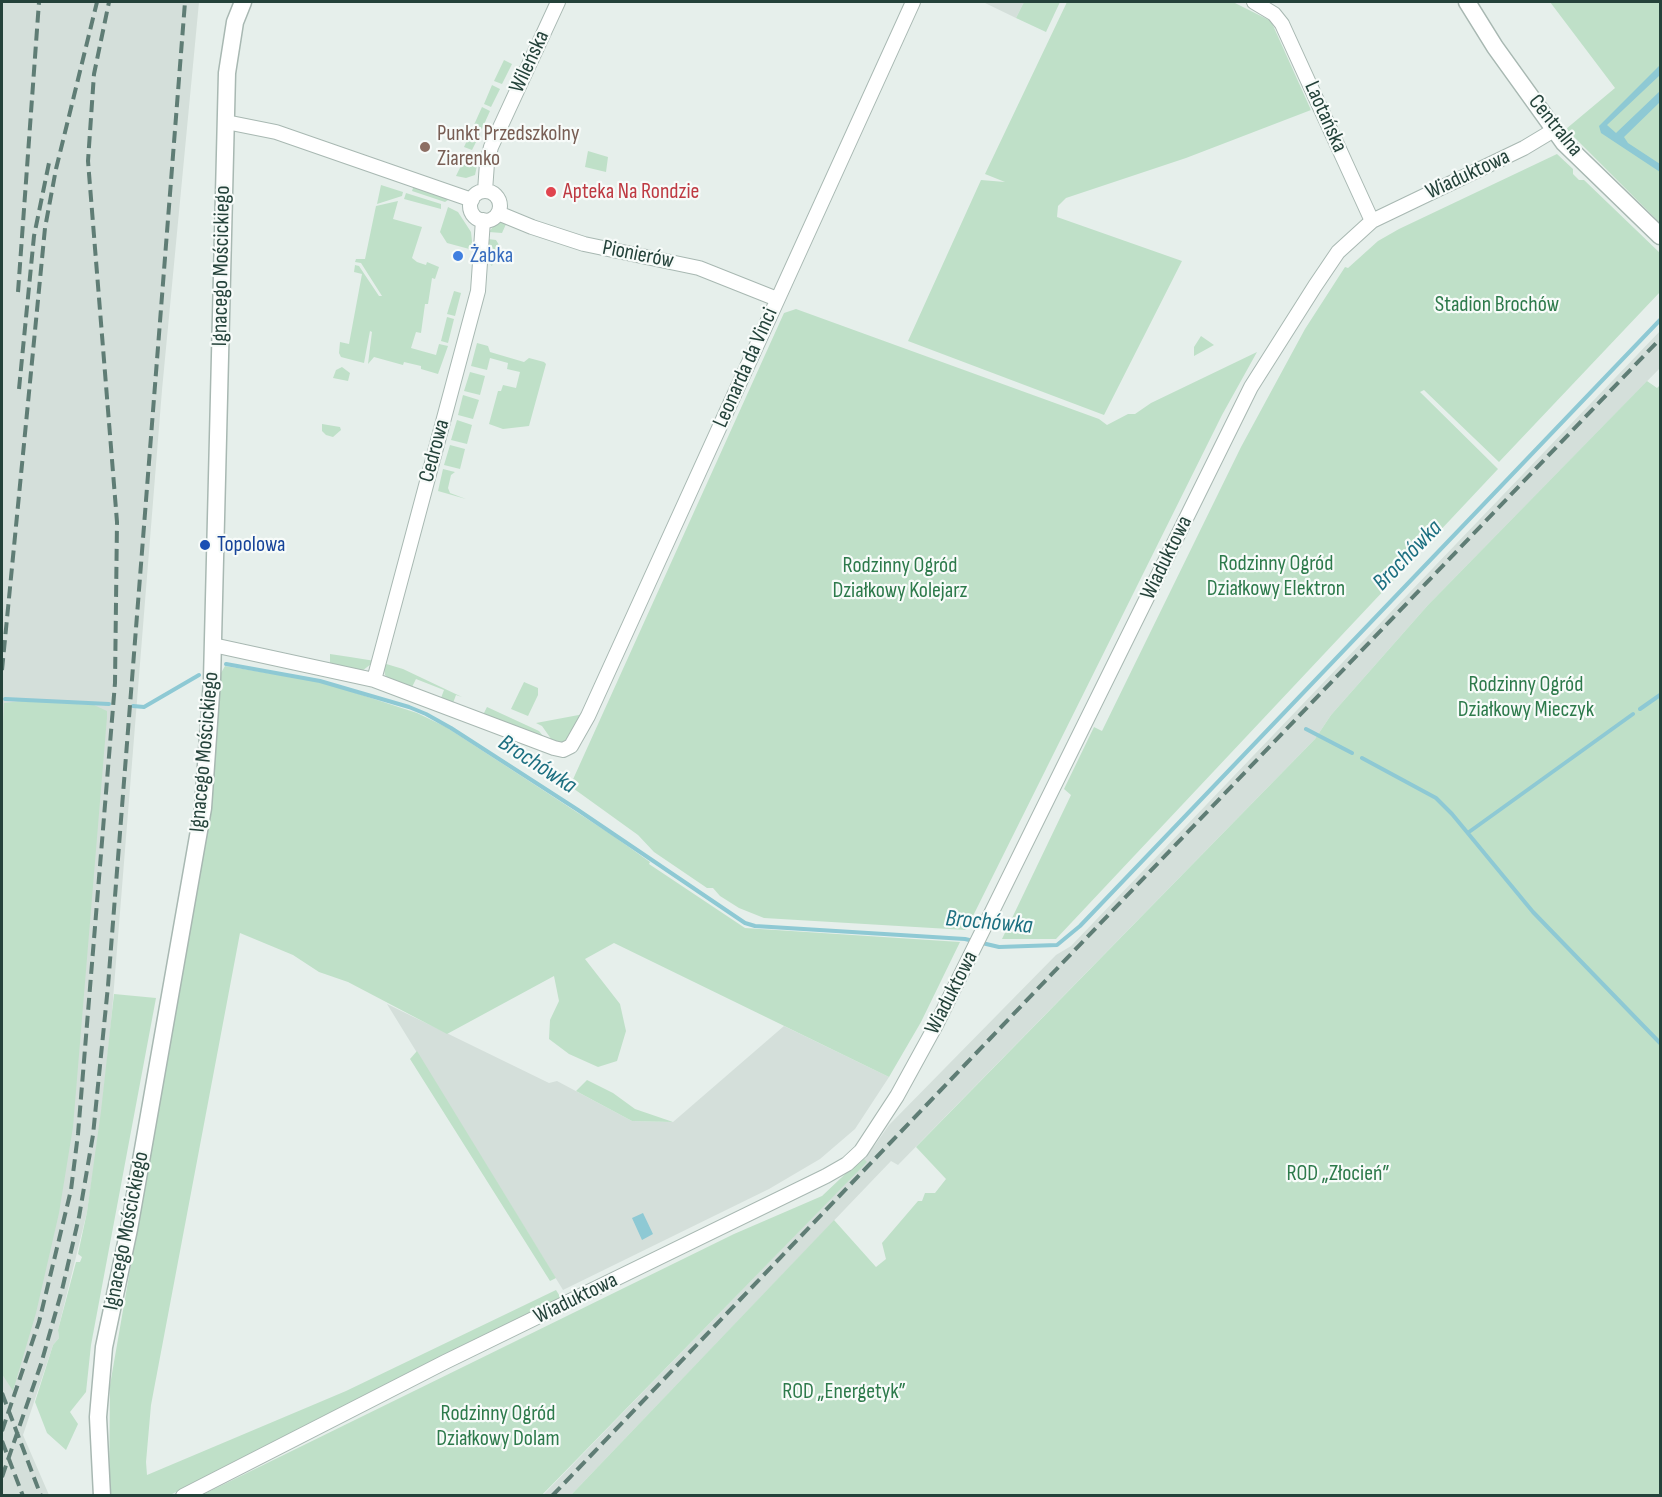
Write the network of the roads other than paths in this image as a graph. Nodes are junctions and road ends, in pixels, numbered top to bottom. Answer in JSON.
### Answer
{"nodes":[{"id":1,"x":243,"y":2,"type":"edge"},
{"id":2,"x":558,"y":2,"type":"edge"},
{"id":3,"x":913,"y":2,"type":"edge"},
{"id":4,"x":1254,"y":2,"type":"edge"},
{"id":5,"x":1467,"y":2,"type":"edge"},
{"id":6,"x":226,"y":122,"type":"junction"},
{"id":7,"x":1554,"y":130,"type":"junction"},
{"id":8,"x":485,"y":191,"type":"junction"},
{"id":9,"x":472,"y":200,"type":"junction"},
{"id":10,"x":498,"y":213,"type":"junction"},
{"id":11,"x":483,"y":220,"type":"junction"},
{"id":12,"x":1371,"y":221,"type":"junction"},
{"id":13,"x":1660,"y":236,"type":"edge"},
{"id":14,"x":777,"y":299,"type":"junction"},
{"id":15,"x":213,"y":645,"type":"junction"},
{"id":16,"x":374,"y":680,"type":"junction"},
{"id":17,"x":102,"y":1496,"type":"edge"},
{"id":18,"x":183,"y":1496,"type":"edge"}],
"edges":[{"from":1,"to":6,"type":"street","name":"Ignacego Mościckiego"},
{"from":2,"to":8,"type":"street","name":"Wileńska"},
{"from":3,"to":14,"type":"street","name":"Leonarda da Vinci"},
{"from":4,"to":12,"type":"street","name":"Laotańska"},
{"from":5,"to":7,"type":"street","name":"Centralna"},
{"from":6,"to":9,"type":"street"},
{"from":6,"to":15,"type":"street","name":"Ignacego Mościckiego"},
{"from":7,"to":12,"type":"street","name":"Wiaduktowa"},
{"from":7,"to":13,"type":"street","name":"Centralna"},
{"from":8,"to":9,"type":"street"},
{"from":8,"to":10,"type":"street"},
{"from":9,"to":11,"type":"street"},
{"from":10,"to":11,"type":"street"},
{"from":10,"to":14,"type":"street","name":"Pionierów"},
{"from":11,"to":16,"type":"street","name":"Cedrowa"},
{"from":12,"to":18,"type":"street","name":"Wiaduktowa"},
{"from":14,"to":16,"type":"street","name":"Leonarda da Vinci"},
{"from":15,"to":16,"type":"street"},
{"from":15,"to":17,"type":"street","name":"Ignacego Mościckiego"}]}
